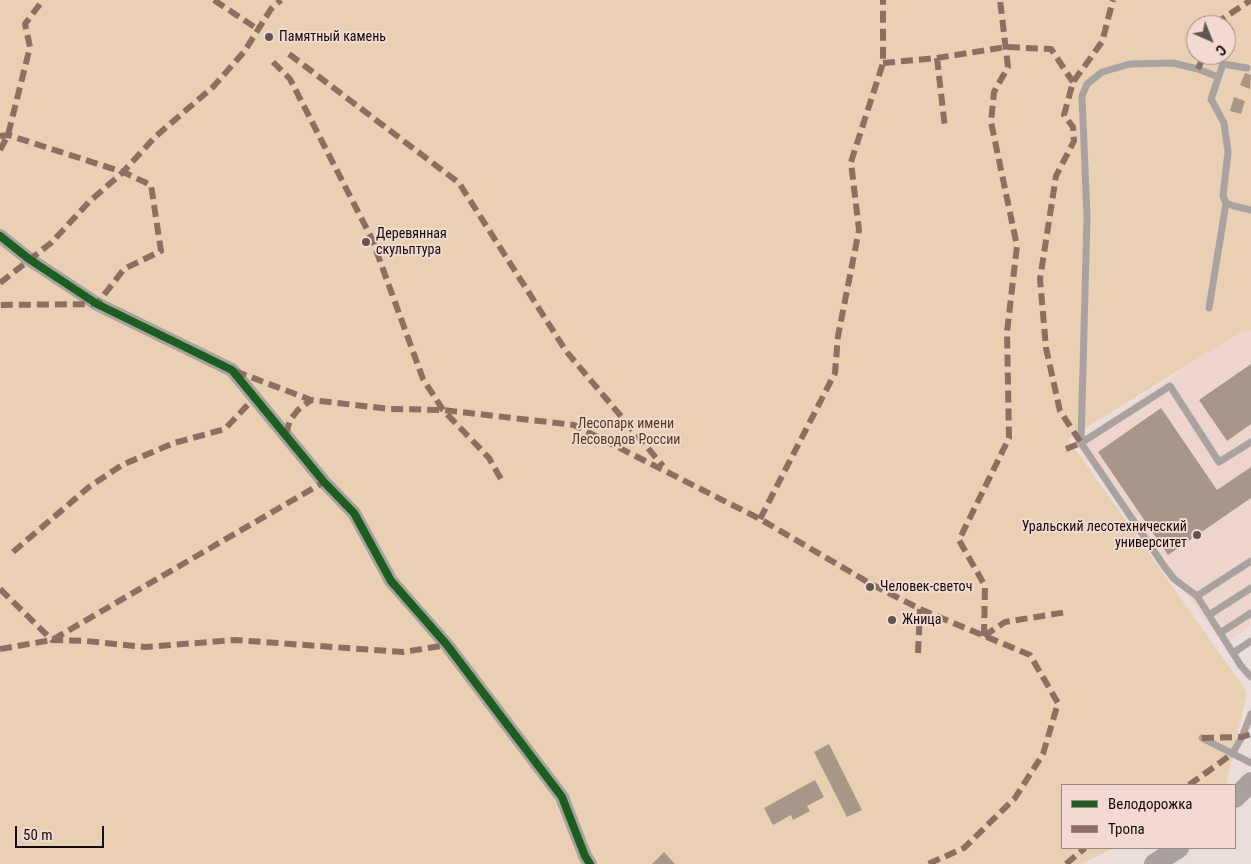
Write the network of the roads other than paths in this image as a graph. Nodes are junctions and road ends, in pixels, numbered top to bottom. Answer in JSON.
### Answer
{"nodes":[{"id":1,"x":1247,"y":68,"type":"dead end"},
{"id":2,"x":1218,"y":77,"type":"junction"},
{"id":3,"x":1226,"y":203,"type":"junction"},
{"id":4,"x":1251,"y":210,"type":"edge"},
{"id":5,"x":0,"y":236,"type":"edge"},
{"id":6,"x":1208,"y":308,"type":"dead end"},
{"id":7,"x":1251,"y":442,"type":"edge"},
{"id":8,"x":1081,"y":443,"type":"junction"},
{"id":9,"x":1251,"y":561,"type":"edge"},
{"id":10,"x":1251,"y":588,"type":"edge"},
{"id":11,"x":1197,"y":596,"type":"junction"},
{"id":12,"x":1251,"y":613,"type":"edge"},
{"id":13,"x":1209,"y":614,"type":"junction"},
{"id":14,"x":1220,"y":633,"type":"junction"},
{"id":15,"x":1251,"y":641,"type":"edge"},
{"id":16,"x":1233,"y":653,"type":"junction"},
{"id":17,"x":1251,"y":677,"type":"edge"},
{"id":18,"x":1251,"y":714,"type":"edge"},
{"id":19,"x":1202,"y":738,"type":"dead end"},
{"id":20,"x":1232,"y":754,"type":"junction"},
{"id":21,"x":1251,"y":764,"type":"edge"},
{"id":22,"x":1251,"y":782,"type":"edge"},
{"id":23,"x":1236,"y":797,"type":"edge"},
{"id":24,"x":1177,"y":849,"type":"edge"},
{"id":25,"x":590,"y":864,"type":"edge"},
{"id":26,"x":1154,"y":864,"type":"edge"}],
"edges":[{"from":1,"to":2,"type":"lane"},
{"from":2,"to":3,"type":"lane"},
{"from":2,"to":8,"type":"lane"},
{"from":3,"to":4,"type":"lane"},
{"from":3,"to":6,"type":"lane"},
{"from":5,"to":25,"type":"street"},
{"from":7,"to":8,"type":"lane"},
{"from":8,"to":11,"type":"lane"},
{"from":9,"to":11,"type":"lane"},
{"from":10,"to":13,"type":"lane"},
{"from":11,"to":13,"type":"lane"},
{"from":12,"to":14,"type":"lane"},
{"from":13,"to":14,"type":"lane"},
{"from":14,"to":16,"type":"lane"},
{"from":15,"to":16,"type":"lane"},
{"from":16,"to":17,"type":"lane"},
{"from":18,"to":20,"type":"lane"},
{"from":19,"to":20,"type":"lane"},
{"from":20,"to":21,"type":"lane"},
{"from":22,"to":23,"type":"main road"},
{"from":24,"to":26,"type":"main road"}]}
